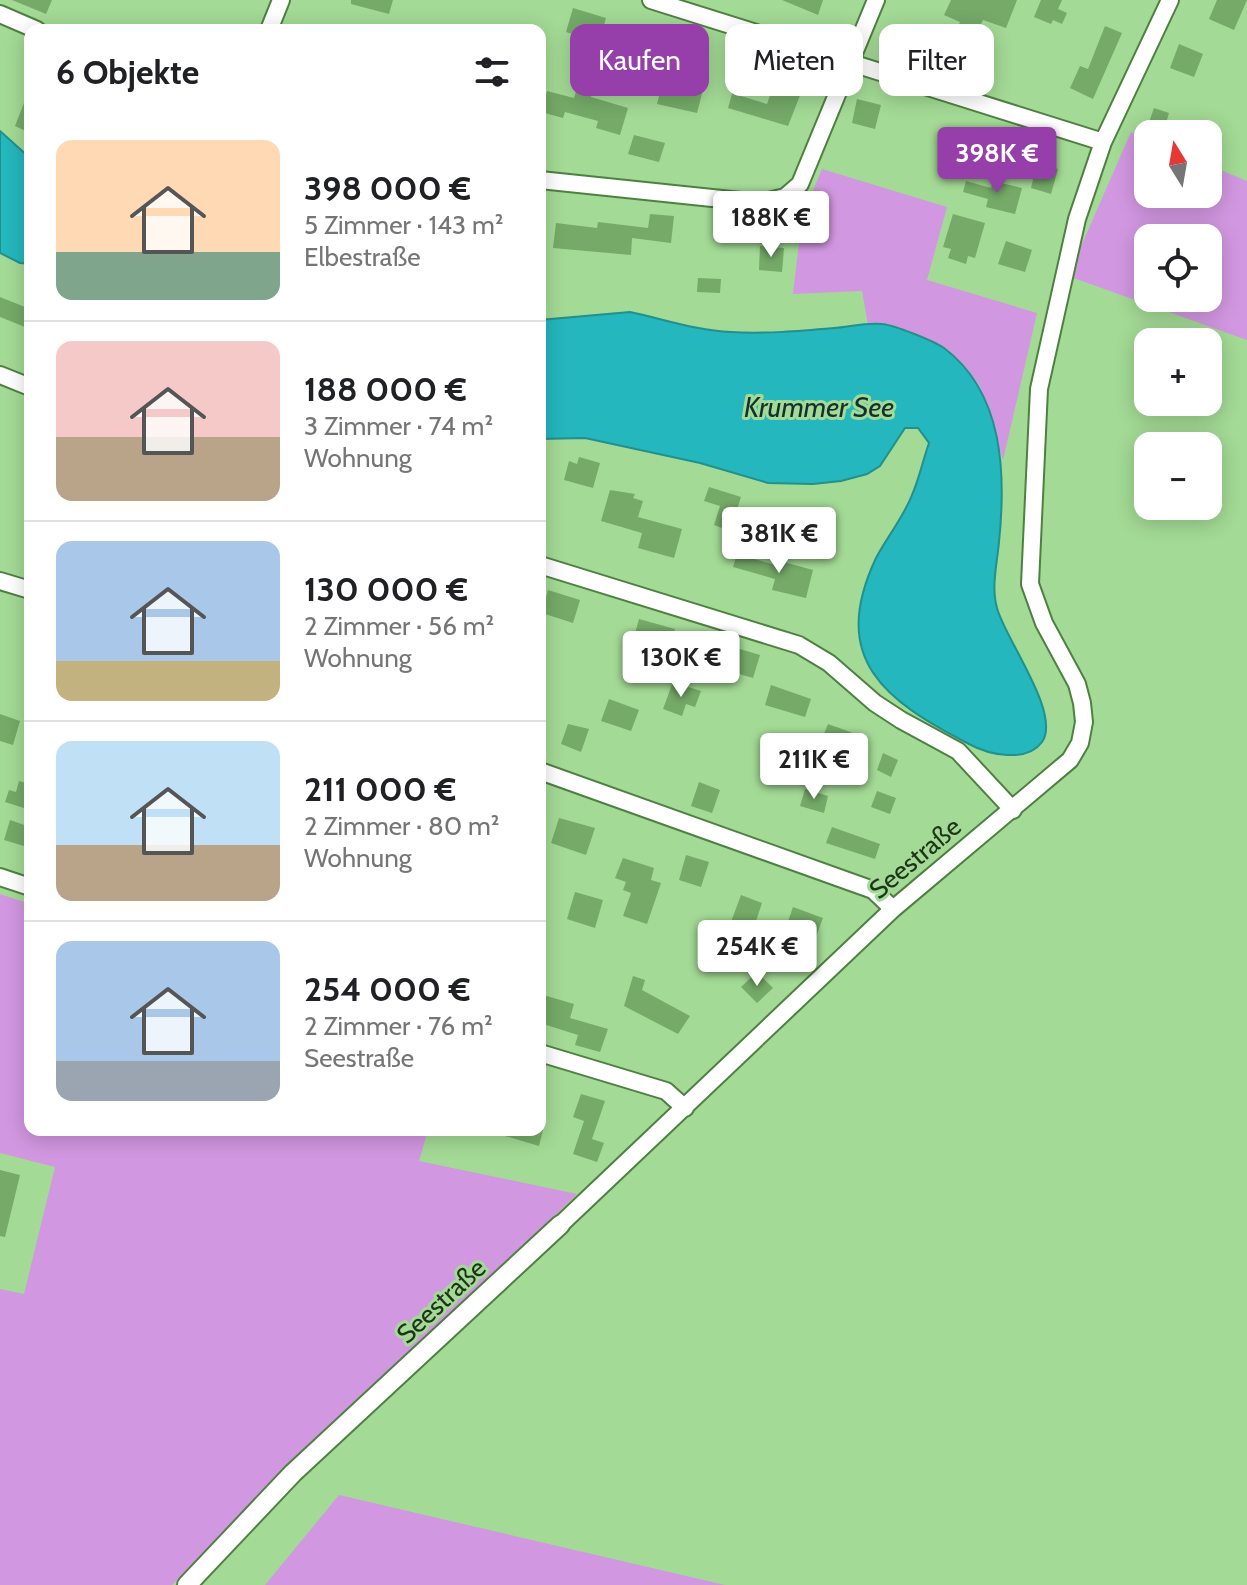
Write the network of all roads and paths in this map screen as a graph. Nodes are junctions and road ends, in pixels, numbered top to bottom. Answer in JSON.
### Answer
{"nodes":[{"id":1,"x":281,"y":0,"type":"edge"},
{"id":2,"x":651,"y":0,"type":"edge"},
{"id":3,"x":876,"y":0,"type":"edge"},
{"id":4,"x":1170,"y":0,"type":"edge"},
{"id":5,"x":0,"y":14,"type":"edge"},
{"id":6,"x":24,"y":24,"type":"edge"},
{"id":7,"x":271,"y":24,"type":"edge"},
{"id":8,"x":729,"y":24,"type":"edge"},
{"id":9,"x":863,"y":29,"type":"edge"},
{"id":10,"x":863,"y":66,"type":"edge"},
{"id":11,"x":835,"y":96,"type":"edge"},
{"id":12,"x":1103,"y":142,"type":"junction"},
{"id":13,"x":546,"y":181,"type":"edge"},
{"id":14,"x":0,"y":375,"type":"edge"},
{"id":15,"x":24,"y":385,"type":"edge"},
{"id":16,"x":546,"y":567,"type":"edge"},
{"id":17,"x":0,"y":581,"type":"edge"},
{"id":18,"x":24,"y":588,"type":"edge"},
{"id":19,"x":546,"y":773,"type":"edge"},
{"id":20,"x":1013,"y":810,"type":"junction"},
{"id":21,"x":0,"y":877,"type":"edge"},
{"id":22,"x":24,"y":885,"type":"edge"},
{"id":23,"x":893,"y":909,"type":"junction"},
{"id":24,"x":546,"y":1055,"type":"edge"},
{"id":25,"x":685,"y":1108,"type":"junction"},
{"id":26,"x":560,"y":1225,"type":"joint"},
{"id":27,"x":187,"y":1585,"type":"edge"}],
"edges":[{"from":1,"to":7,"type":"street"},
{"from":2,"to":8,"type":"street"},
{"from":3,"to":9,"type":"street"},
{"from":4,"to":12,"type":"street","name":"Seestraße"},
{"from":5,"to":6,"type":"street"},
{"from":10,"to":12,"type":"street"},
{"from":11,"to":13,"type":"street"},
{"from":12,"to":20,"type":"street","name":"Seestraße"},
{"from":14,"to":15,"type":"street"},
{"from":16,"to":20,"type":"street"},
{"from":17,"to":18,"type":"street"},
{"from":19,"to":23,"type":"street"},
{"from":20,"to":23,"type":"street","name":"Seestraße"},
{"from":21,"to":22,"type":"street"},
{"from":23,"to":25,"type":"street","name":"Seestraße"},
{"from":24,"to":25,"type":"street"},
{"from":25,"to":26,"type":"street","name":"Seestraße"},
{"from":26,"to":27,"type":"street","name":"Seestraße"}]}
